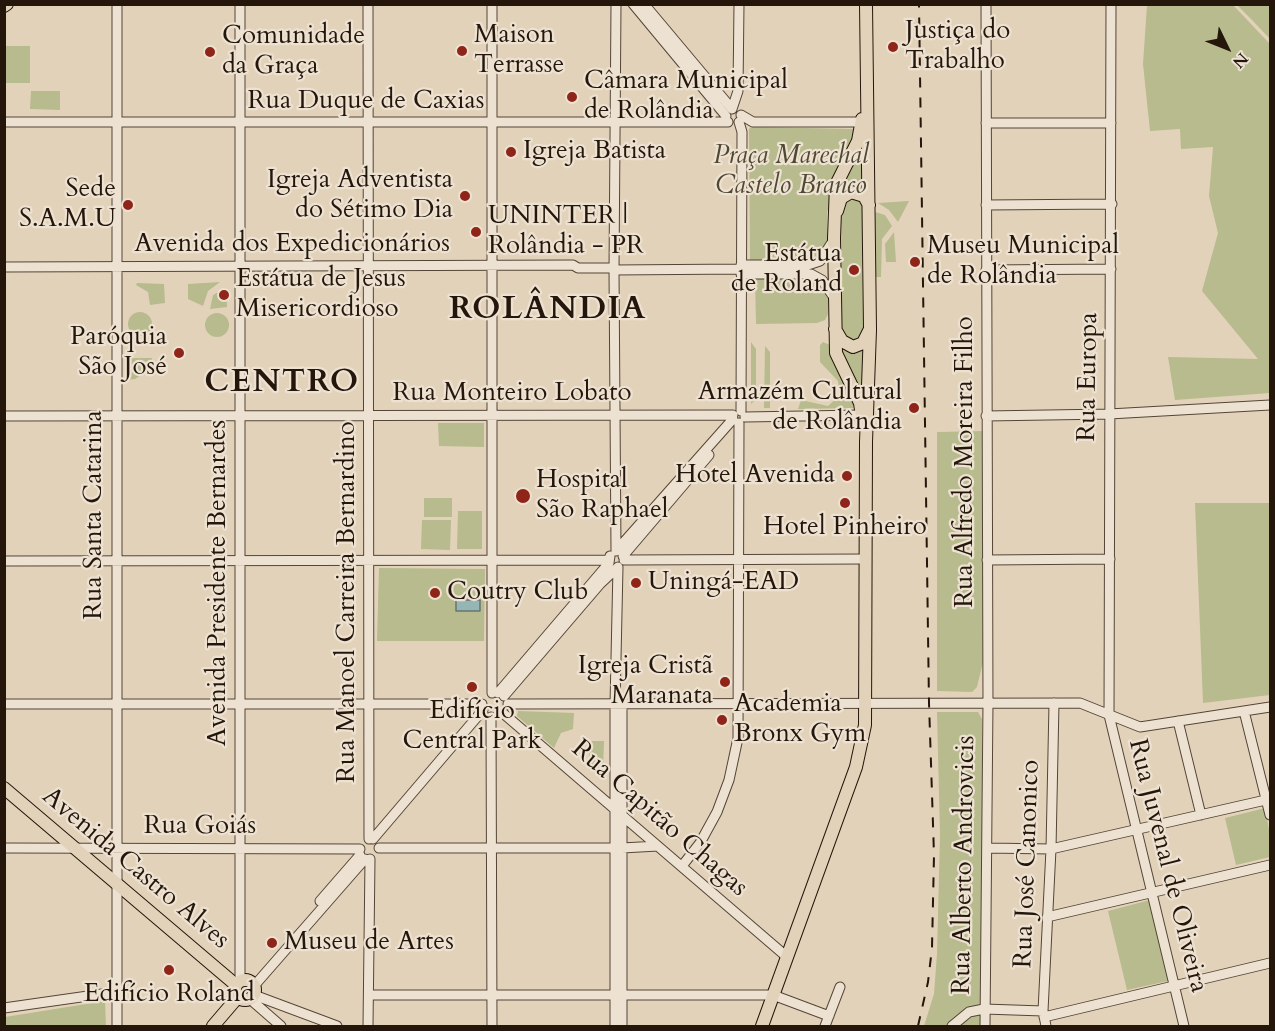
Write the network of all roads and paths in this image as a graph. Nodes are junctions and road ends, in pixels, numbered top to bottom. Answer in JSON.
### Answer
{"nodes":[{"id":1,"x":117,"y":4,"type":"edge"},
{"id":2,"x":240,"y":4,"type":"edge"},
{"id":3,"x":245,"y":4,"type":"edge"},
{"id":4,"x":368,"y":4,"type":"edge"},
{"id":5,"x":492,"y":4,"type":"edge"},
{"id":6,"x":616,"y":4,"type":"edge"},
{"id":7,"x":633,"y":4,"type":"edge"},
{"id":8,"x":644,"y":4,"type":"edge"},
{"id":9,"x":739,"y":4,"type":"edge"},
{"id":10,"x":866,"y":4,"type":"edge"},
{"id":11,"x":987,"y":4,"type":"edge"},
{"id":12,"x":1111,"y":4,"type":"edge"},
{"id":13,"x":866,"y":88,"type":"junction"},
{"id":14,"x":729,"y":116,"type":"junction"},
{"id":15,"x":740,"y":119,"type":"junction"},
{"id":16,"x":4,"y":122,"type":"edge"},
{"id":17,"x":862,"y":122,"type":"junction"},
{"id":18,"x":117,"y":123,"type":"junction"},
{"id":19,"x":243,"y":123,"type":"junction"},
{"id":20,"x":368,"y":123,"type":"junction"},
{"id":21,"x":492,"y":123,"type":"junction"},
{"id":22,"x":986,"y":123,"type":"junction"},
{"id":23,"x":1111,"y":123,"type":"junction"},
{"id":24,"x":616,"y":124,"type":"junction"},
{"id":25,"x":1112,"y":204,"type":"junction"},
{"id":26,"x":986,"y":205,"type":"junction"},
{"id":27,"x":869,"y":206,"type":"junction"},
{"id":28,"x":835,"y":225,"type":"junction"},
{"id":29,"x":834,"y":238,"type":"junction"},
{"id":30,"x":4,"y":267,"type":"edge"},
{"id":31,"x":490,"y":268,"type":"junction"},
{"id":32,"x":614,"y":269,"type":"junction"},
{"id":33,"x":741,"y":269,"type":"junction"},
{"id":34,"x":1111,"y":269,"type":"junction"},
{"id":35,"x":54,"y":270,"type":"junction"},
{"id":36,"x":117,"y":270,"type":"junction"},
{"id":37,"x":242,"y":270,"type":"junction"},
{"id":38,"x":368,"y":270,"type":"junction"},
{"id":39,"x":986,"y":270,"type":"junction"},
{"id":40,"x":4,"y":273,"type":"edge"},
{"id":41,"x":835,"y":299,"type":"junction"},
{"id":42,"x":835,"y":328,"type":"junction"},
{"id":43,"x":870,"y":330,"type":"junction"},
{"id":44,"x":1270,"y":405,"type":"edge"},
{"id":45,"x":1109,"y":414,"type":"junction"},
{"id":46,"x":616,"y":415,"type":"junction"},
{"id":47,"x":862,"y":415,"type":"junction"},
{"id":48,"x":4,"y":416,"type":"edge"},
{"id":49,"x":242,"y":416,"type":"junction"},
{"id":50,"x":369,"y":416,"type":"junction"},
{"id":51,"x":491,"y":416,"type":"junction"},
{"id":52,"x":986,"y":416,"type":"junction"},
{"id":53,"x":116,"y":417,"type":"junction"},
{"id":54,"x":738,"y":418,"type":"junction"},
{"id":55,"x":866,"y":435,"type":"junction"},
{"id":56,"x":620,"y":558,"type":"junction"},
{"id":57,"x":738,"y":559,"type":"junction"},
{"id":58,"x":1110,"y":559,"type":"junction"},
{"id":59,"x":369,"y":560,"type":"junction"},
{"id":60,"x":492,"y":560,"type":"junction"},
{"id":61,"x":866,"y":560,"type":"junction"},
{"id":62,"x":987,"y":560,"type":"junction"},
{"id":63,"x":4,"y":561,"type":"edge"},
{"id":64,"x":115,"y":561,"type":"junction"},
{"id":65,"x":243,"y":561,"type":"junction"},
{"id":66,"x":608,"y":561,"type":"junction"},
{"id":67,"x":562,"y":623,"type":"junction"},
{"id":68,"x":501,"y":696,"type":"junction"},
{"id":69,"x":618,"y":701,"type":"junction"},
{"id":70,"x":988,"y":703,"type":"junction"},
{"id":71,"x":1054,"y":703,"type":"junction"},
{"id":72,"x":4,"y":704,"type":"edge"},
{"id":73,"x":116,"y":704,"type":"junction"},
{"id":74,"x":243,"y":704,"type":"junction"},
{"id":75,"x":368,"y":704,"type":"junction"},
{"id":76,"x":740,"y":704,"type":"junction"},
{"id":77,"x":866,"y":704,"type":"junction"},
{"id":78,"x":1270,"y":707,"type":"edge"},
{"id":79,"x":486,"y":711,"type":"junction"},
{"id":80,"x":1244,"y":711,"type":"junction"},
{"id":81,"x":504,"y":714,"type":"junction"},
{"id":82,"x":1109,"y":715,"type":"junction"},
{"id":83,"x":1178,"y":721,"type":"junction"},
{"id":84,"x":4,"y":788,"type":"edge"},
{"id":85,"x":4,"y":796,"type":"edge"},
{"id":86,"x":1269,"y":799,"type":"edge"},
{"id":87,"x":23,"y":807,"type":"junction"},
{"id":88,"x":618,"y":812,"type":"junction"},
{"id":89,"x":1201,"y":815,"type":"junction"},
{"id":90,"x":1270,"y":815,"type":"edge"},
{"id":91,"x":1138,"y":830,"type":"junction"},
{"id":92,"x":375,"y":842,"type":"junction"},
{"id":93,"x":658,"y":846,"type":"junction"},
{"id":94,"x":4,"y":848,"type":"edge"},
{"id":95,"x":117,"y":848,"type":"junction"},
{"id":96,"x":492,"y":848,"type":"junction"},
{"id":97,"x":618,"y":848,"type":"junction"},
{"id":98,"x":987,"y":848,"type":"junction"},
{"id":99,"x":71,"y":849,"type":"junction"},
{"id":100,"x":243,"y":849,"type":"junction"},
{"id":101,"x":1051,"y":849,"type":"junction"},
{"id":102,"x":364,"y":855,"type":"junction"},
{"id":103,"x":1270,"y":865,"type":"edge"},
{"id":104,"x":682,"y":866,"type":"junction"},
{"id":105,"x":117,"y":887,"type":"junction"},
{"id":106,"x":1152,"y":892,"type":"junction"},
{"id":107,"x":1047,"y":917,"type":"junction"},
{"id":108,"x":787,"y":957,"type":"junction"},
{"id":109,"x":1270,"y":963,"type":"edge"},
{"id":110,"x":1175,"y":986,"type":"junction"},
{"id":111,"x":840,"y":987,"type":"dead end"},
{"id":112,"x":244,"y":990,"type":"junction"},
{"id":113,"x":116,"y":992,"type":"junction"},
{"id":114,"x":773,"y":995,"type":"junction"},
{"id":115,"x":369,"y":996,"type":"junction"},
{"id":116,"x":492,"y":996,"type":"junction"},
{"id":117,"x":619,"y":996,"type":"junction"},
{"id":118,"x":4,"y":1008,"type":"edge"},
{"id":119,"x":984,"y":1009,"type":"junction"},
{"id":120,"x":829,"y":1016,"type":"junction"},
{"id":121,"x":1044,"y":1018,"type":"edge"},
{"id":122,"x":117,"y":1026,"type":"edge"},
{"id":123,"x":213,"y":1026,"type":"edge"},
{"id":124,"x":220,"y":1026,"type":"edge"},
{"id":125,"x":281,"y":1026,"type":"edge"},
{"id":126,"x":321,"y":1026,"type":"edge"},
{"id":127,"x":337,"y":1026,"type":"edge"},
{"id":128,"x":368,"y":1026,"type":"edge"},
{"id":129,"x":492,"y":1026,"type":"edge"},
{"id":130,"x":615,"y":1026,"type":"edge"},
{"id":131,"x":622,"y":1026,"type":"edge"},
{"id":132,"x":762,"y":1026,"type":"edge"},
{"id":133,"x":825,"y":1026,"type":"edge"},
{"id":134,"x":952,"y":1026,"type":"edge"},
{"id":135,"x":985,"y":1026,"type":"edge"},
{"id":136,"x":1185,"y":1026,"type":"edge"}],
"edges":[{"from":1,"to":18,"type":"street","name":"Rua Santa Catarina"},
{"from":2,"to":19,"type":"street"},
{"from":3,"to":19,"type":"street"},
{"from":4,"to":20,"type":"street","name":"Rua Manoel Carreira Bernardino"},
{"from":5,"to":21,"type":"street"},
{"from":6,"to":24,"type":"street"},
{"from":7,"to":14,"type":"street"},
{"from":8,"to":14,"type":"street"},
{"from":9,"to":14,"type":"street"},
{"from":10,"to":13,"type":"main road"},
{"from":11,"to":22,"type":"street","name":"Rua Alfredo Moreira Filho"},
{"from":12,"to":23,"type":"street","name":"Rua Europa"},
{"from":13,"to":17,"type":"main road"},
{"from":13,"to":27,"type":"main road"},
{"from":14,"to":15,"type":"street"},
{"from":14,"to":24,"type":"street","name":"Rua Duque de Caxias"},
{"from":15,"to":17,"type":"street"},
{"from":15,"to":33,"type":"street"},
{"from":16,"to":18,"type":"street","name":"Rua Duque de Caxias"},
{"from":17,"to":28,"type":"main road"},
{"from":18,"to":19,"type":"street","name":"Rua Duque de Caxias"},
{"from":18,"to":36,"type":"street","name":"Rua Santa Catarina"},
{"from":19,"to":20,"type":"street","name":"Rua Duque de Caxias"},
{"from":19,"to":37,"type":"street"},
{"from":20,"to":21,"type":"street","name":"Rua Duque de Caxias"},
{"from":20,"to":38,"type":"street","name":"Rua Manoel Carreira Bernardino"},
{"from":21,"to":24,"type":"street","name":"Rua Duque de Caxias"},
{"from":21,"to":31,"type":"street"},
{"from":22,"to":23,"type":"street"},
{"from":22,"to":26,"type":"street","name":"Rua Alfredo Moreira Filho"},
{"from":23,"to":25,"type":"street","name":"Rua Europa"},
{"from":24,"to":32,"type":"street"},
{"from":25,"to":26,"type":"street"},
{"from":25,"to":34,"type":"street","name":"Rua Europa"},
{"from":26,"to":39,"type":"street","name":"Rua Alfredo Moreira Filho"},
{"from":27,"to":28,"type":"main road"},
{"from":27,"to":43,"type":"main road"},
{"from":28,"to":29,"type":"main road"},
{"from":29,"to":33,"type":"street","name":"Avenida dos Expedicionários"},
{"from":29,"to":41,"type":"main road"},
{"from":30,"to":35,"type":"street","name":"Avenida dos Expedicionários"},
{"from":31,"to":32,"type":"street","name":"Avenida dos Expedicionários"},
{"from":31,"to":38,"type":"street","name":"Avenida dos Expedicionários"},
{"from":31,"to":51,"type":"street"},
{"from":32,"to":33,"type":"street","name":"Avenida dos Expedicionários"},
{"from":32,"to":46,"type":"street"},
{"from":33,"to":41,"type":"street","name":"Avenida dos Expedicionários"},
{"from":33,"to":54,"type":"street"},
{"from":34,"to":39,"type":"street"},
{"from":34,"to":45,"type":"street","name":"Rua Europa"},
{"from":35,"to":36,"type":"street","name":"Avenida dos Expedicionários"},
{"from":35,"to":40,"type":"street","name":"Avenida dos Expedicionários"},
{"from":36,"to":37,"type":"street","name":"Avenida dos Expedicionários"},
{"from":36,"to":53,"type":"street","name":"Rua Santa Catarina"},
{"from":37,"to":38,"type":"street","name":"Avenida dos Expedicionários"},
{"from":37,"to":49,"type":"street","name":"Avenida Presidente Bernardes"},
{"from":38,"to":50,"type":"street","name":"Rua Manoel Carreira Bernardino"},
{"from":39,"to":52,"type":"street","name":"Rua Alfredo Moreira Filho"},
{"from":41,"to":42,"type":"main road"},
{"from":42,"to":43,"type":"main road"},
{"from":42,"to":47,"type":"main road"},
{"from":43,"to":55,"type":"main road"},
{"from":44,"to":45,"type":"street"},
{"from":45,"to":52,"type":"street"},
{"from":45,"to":58,"type":"street","name":"Rua Europa"},
{"from":46,"to":51,"type":"street","name":"Rua Monteiro Lobato"},
{"from":46,"to":54,"type":"street","name":"Rua Monteiro Lobato"},
{"from":46,"to":56,"type":"street"},
{"from":47,"to":54,"type":"street","name":"Rua Monteiro Lobato"},
{"from":47,"to":55,"type":"main road"},
{"from":48,"to":53,"type":"street","name":"Rua Monteiro Lobato"},
{"from":49,"to":50,"type":"street","name":"Rua Monteiro Lobato"},
{"from":49,"to":53,"type":"street","name":"Rua Monteiro Lobato"},
{"from":49,"to":65,"type":"street","name":"Avenida Presidente Bernardes"},
{"from":50,"to":51,"type":"street","name":"Rua Monteiro Lobato"},
{"from":50,"to":59,"type":"street","name":"Rua Manoel Carreira Bernardino"},
{"from":51,"to":60,"type":"street"},
{"from":52,"to":62,"type":"street","name":"Rua Alfredo Moreira Filho"},
{"from":53,"to":64,"type":"street","name":"Rua Santa Catarina"},
{"from":54,"to":56,"type":"street"},
{"from":54,"to":57,"type":"street"},
{"from":55,"to":61,"type":"main road"},
{"from":56,"to":57,"type":"street"},
{"from":56,"to":66,"type":"street"},
{"from":56,"to":67,"type":"street"},
{"from":56,"to":69,"type":"street"},
{"from":57,"to":61,"type":"street"},
{"from":57,"to":76,"type":"street"},
{"from":58,"to":62,"type":"street"},
{"from":58,"to":82,"type":"street","name":"Rua Europa"},
{"from":59,"to":60,"type":"street"},
{"from":59,"to":65,"type":"street"},
{"from":59,"to":75,"type":"street","name":"Rua Manoel Carreira Bernardino"},
{"from":60,"to":66,"type":"street"},
{"from":60,"to":68,"type":"street"},
{"from":61,"to":77,"type":"main road"},
{"from":62,"to":70,"type":"street","name":"Rua Alfredo Moreira Filho"},
{"from":63,"to":64,"type":"street"},
{"from":64,"to":65,"type":"street"},
{"from":64,"to":73,"type":"street","name":"Rua Santa Catarina"},
{"from":65,"to":74,"type":"street","name":"Avenida Presidente Bernardes"},
{"from":66,"to":67,"type":"street"},
{"from":67,"to":68,"type":"street"},
{"from":68,"to":69,"type":"street"},
{"from":68,"to":79,"type":"street"},
{"from":68,"to":81,"type":"street"},
{"from":69,"to":76,"type":"street"},
{"from":69,"to":88,"type":"street"},
{"from":70,"to":71,"type":"street"},
{"from":70,"to":77,"type":"street"},
{"from":70,"to":98,"type":"street","name":"Rua Alberto Androvicis"},
{"from":71,"to":82,"type":"street"},
{"from":71,"to":101,"type":"street","name":"Rua José Canonico"},
{"from":72,"to":73,"type":"street"},
{"from":73,"to":74,"type":"street"},
{"from":73,"to":95,"type":"street","name":"Rua Santa Catarina"},
{"from":74,"to":75,"type":"street"},
{"from":74,"to":100,"type":"street","name":"Avenida Presidente Bernardes"},
{"from":75,"to":79,"type":"street"},
{"from":75,"to":92,"type":"street","name":"Rua Manoel Carreira Bernardino"},
{"from":76,"to":77,"type":"street"},
{"from":76,"to":104,"type":"street"},
{"from":77,"to":108,"type":"main road"},
{"from":78,"to":80,"type":"street"},
{"from":79,"to":81,"type":"street"},
{"from":79,"to":92,"type":"street"},
{"from":79,"to":96,"type":"street"},
{"from":80,"to":83,"type":"street"},
{"from":80,"to":86,"type":"street"},
{"from":81,"to":88,"type":"street","name":"Rua Capitão Chagas"},
{"from":82,"to":83,"type":"street"},
{"from":82,"to":91,"type":"street","name":"Rua Juvenal de Oliveira"},
{"from":83,"to":89,"type":"street"},
{"from":84,"to":87,"type":"main road","name":"Avenida Castro Alves"},
{"from":85,"to":87,"type":"main road","name":"Avenida Castro Alves"},
{"from":86,"to":89,"type":"street"},
{"from":86,"to":90,"type":"street"},
{"from":87,"to":99,"type":"main road","name":"Avenida Castro Alves"},
{"from":88,"to":93,"type":"street","name":"Rua Capitão Chagas"},
{"from":88,"to":97,"type":"street"},
{"from":89,"to":91,"type":"street"},
{"from":91,"to":101,"type":"street"},
{"from":91,"to":106,"type":"street","name":"Rua Juvenal de Oliveira"},
{"from":92,"to":96,"type":"street"},
{"from":92,"to":102,"type":"street"},
{"from":92,"to":102,"type":"street"},
{"from":93,"to":97,"type":"street"},
{"from":93,"to":104,"type":"street","name":"Rua Capitão Chagas"},
{"from":94,"to":99,"type":"street","name":"Rua Goiás"},
{"from":95,"to":99,"type":"street","name":"Rua Goiás"},
{"from":95,"to":100,"type":"street","name":"Rua Goiás"},
{"from":95,"to":105,"type":"street","name":"Rua Santa Catarina"},
{"from":96,"to":97,"type":"street"},
{"from":96,"to":116,"type":"street"},
{"from":97,"to":117,"type":"street"},
{"from":98,"to":101,"type":"street"},
{"from":98,"to":119,"type":"street","name":"Rua Alberto Androvicis"},
{"from":99,"to":105,"type":"main road","name":"Avenida Castro Alves"},
{"from":100,"to":102,"type":"street","name":"Rua Goiás"},
{"from":100,"to":112,"type":"street","name":"Avenida Presidente Bernardes"},
{"from":101,"to":107,"type":"street","name":"Rua José Canonico"},
{"from":102,"to":112,"type":"street"},
{"from":102,"to":115,"type":"street"},
{"from":103,"to":106,"type":"street"},
{"from":104,"to":108,"type":"street","name":"Rua Capitão Chagas"},
{"from":105,"to":112,"type":"main road","name":"Avenida Castro Alves"},
{"from":105,"to":113,"type":"street","name":"Rua Santa Catarina"},
{"from":106,"to":107,"type":"street"},
{"from":106,"to":110,"type":"street","name":"Rua Juvenal de Oliveira"},
{"from":107,"to":121,"type":"street","name":"Rua José Canonico"},
{"from":108,"to":114,"type":"main road"},
{"from":109,"to":110,"type":"street"},
{"from":110,"to":121,"type":"street"},
{"from":110,"to":136,"type":"street","name":"Rua Juvenal de Oliveira"},
{"from":111,"to":120,"type":"street"},
{"from":112,"to":123,"type":"main road"},
{"from":112,"to":124,"type":"main road"},
{"from":112,"to":125,"type":"street"},
{"from":112,"to":126,"type":"street","name":"Avenida Castro Alves"},
{"from":112,"to":127,"type":"street","name":"Avenida Castro Alves"},
{"from":113,"to":118,"type":"street"},
{"from":113,"to":122,"type":"street","name":"Rua Santa Catarina"},
{"from":114,"to":117,"type":"street"},
{"from":114,"to":120,"type":"street"},
{"from":114,"to":132,"type":"main road"},
{"from":115,"to":116,"type":"street"},
{"from":115,"to":128,"type":"street"},
{"from":116,"to":117,"type":"street"},
{"from":116,"to":129,"type":"street"},
{"from":117,"to":130,"type":"street"},
{"from":117,"to":131,"type":"street"},
{"from":119,"to":121,"type":"street"},
{"from":119,"to":134,"type":"street"},
{"from":119,"to":135,"type":"street","name":"Rua Alberto Androvicis"},
{"from":120,"to":133,"type":"street"}]}
